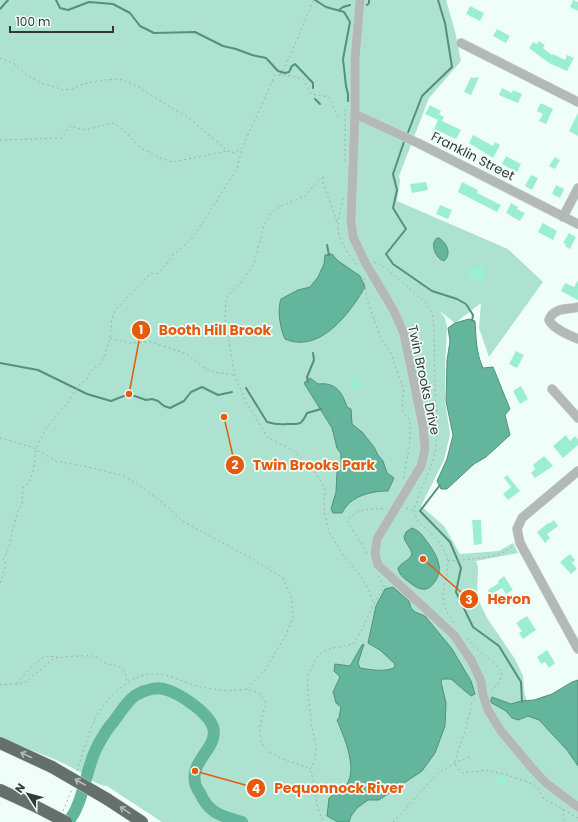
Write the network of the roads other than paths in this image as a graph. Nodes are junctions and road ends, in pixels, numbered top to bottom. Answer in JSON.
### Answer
{"nodes":[{"id":1,"x":360,"y":0,"type":"edge"},
{"id":2,"x":461,"y":43,"type":"dead end"},
{"id":3,"x":578,"y":102,"type":"edge"},
{"id":4,"x":355,"y":114,"type":"junction"},
{"id":5,"x":578,"y":188,"type":"edge"},
{"id":6,"x":564,"y":217,"type":"junction"},
{"id":7,"x":578,"y":224,"type":"edge"},
{"id":8,"x":578,"y":307,"type":"edge"},
{"id":9,"x":578,"y":339,"type":"edge"},
{"id":10,"x":552,"y":389,"type":"dead end"},
{"id":11,"x":578,"y":418,"type":"edge"},
{"id":12,"x":578,"y":471,"type":"edge"},
{"id":13,"x":578,"y":649,"type":"edge"},
{"id":14,"x":0,"y":743,"type":"edge"},
{"id":15,"x":0,"y":790,"type":"edge"},
{"id":16,"x":578,"y":807,"type":"edge"},
{"id":17,"x":64,"y":818,"type":"edge"},
{"id":18,"x":142,"y":822,"type":"edge"}],
"edges":[{"from":1,"to":4,"type":"street","name":"Twin Brooks Drive"},
{"from":2,"to":3,"type":"street"},
{"from":4,"to":6,"type":"street","name":"Franklin Street"},
{"from":4,"to":16,"type":"street","name":"Twin Brooks Drive"},
{"from":5,"to":6,"type":"street"},
{"from":6,"to":7,"type":"street","name":"Franklin Street"},
{"from":8,"to":9,"type":"street"},
{"from":10,"to":11,"type":"street"},
{"from":12,"to":13,"type":"street"},
{"from":18,"to":14,"type":"highway","one_way":true,"bridge":true},
{"from":15,"to":17,"type":"highway","bridge":true}]}
